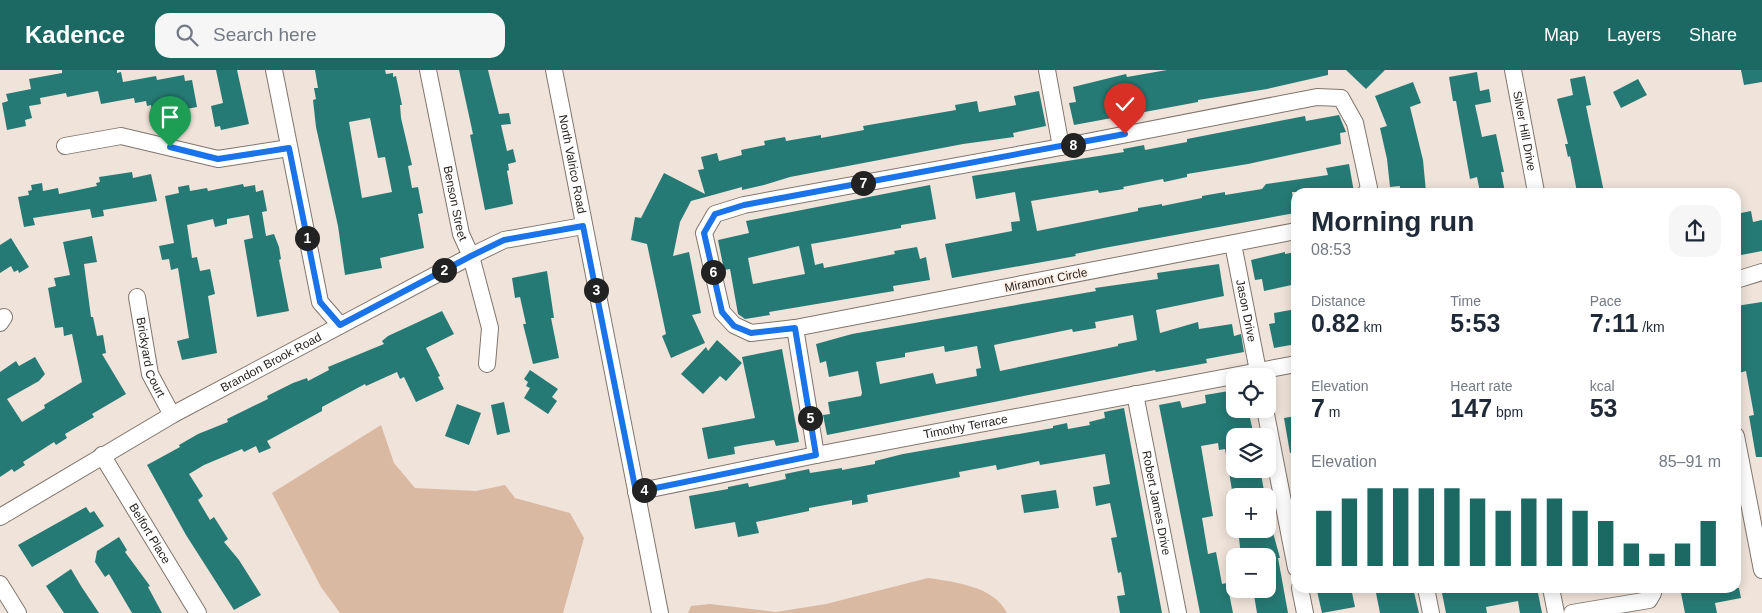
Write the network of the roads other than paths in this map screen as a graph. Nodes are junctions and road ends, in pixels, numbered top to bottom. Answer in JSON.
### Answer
{"nodes":[{"id":1,"x":274,"y":70,"type":"edge"},
{"id":2,"x":428,"y":70,"type":"edge"},
{"id":3,"x":554,"y":70,"type":"edge"},
{"id":4,"x":1047,"y":70,"type":"edge"},
{"id":5,"x":1512,"y":70,"type":"edge"},
{"id":6,"x":65,"y":146,"type":"dead end"},
{"id":7,"x":1061,"y":147,"type":"junction"},
{"id":8,"x":289,"y":148,"type":"junction"},
{"id":9,"x":1369,"y":188,"type":"edge"},
{"id":10,"x":1535,"y":188,"type":"edge"},
{"id":11,"x":583,"y":226,"type":"junction"},
{"id":12,"x":1291,"y":232,"type":"edge"},
{"id":13,"x":1233,"y":244,"type":"junction"},
{"id":14,"x":471,"y":256,"type":"junction"},
{"id":15,"x":1762,"y":272,"type":"edge"},
{"id":16,"x":1741,"y":278,"type":"edge"},
{"id":17,"x":137,"y":297,"type":"dead end"},
{"id":18,"x":340,"y":325,"type":"junction"},
{"id":19,"x":795,"y":328,"type":"junction"},
{"id":20,"x":487,"y":364,"type":"dead end"},
{"id":21,"x":1291,"y":365,"type":"edge"},
{"id":22,"x":1257,"y":368,"type":"edge"},
{"id":23,"x":1276,"y":369,"type":"edge"},
{"id":24,"x":1226,"y":379,"type":"edge"},
{"id":25,"x":1135,"y":394,"type":"junction"},
{"id":26,"x":172,"y":415,"type":"junction"},
{"id":27,"x":1267,"y":418,"type":"edge"},
{"id":28,"x":102,"y":455,"type":"junction"},
{"id":29,"x":816,"y":455,"type":"junction"},
{"id":30,"x":1741,"y":462,"type":"edge"},
{"id":31,"x":636,"y":492,"type":"junction"},
{"id":32,"x":0,"y":516,"type":"edge"},
{"id":33,"x":1291,"y":542,"type":"edge"},
{"id":34,"x":1762,"y":570,"type":"edge"},
{"id":35,"x":0,"y":584,"type":"edge"},
{"id":36,"x":1301,"y":593,"type":"edge"},
{"id":37,"x":1427,"y":593,"type":"edge"},
{"id":38,"x":1552,"y":593,"type":"edge"},
{"id":39,"x":1653,"y":593,"type":"edge"},
{"id":40,"x":18,"y":613,"type":"edge"},
{"id":41,"x":198,"y":613,"type":"edge"},
{"id":42,"x":660,"y":613,"type":"edge"},
{"id":43,"x":1178,"y":613,"type":"edge"},
{"id":44,"x":1305,"y":613,"type":"edge"},
{"id":45,"x":1431,"y":613,"type":"edge"},
{"id":46,"x":1556,"y":613,"type":"edge"},
{"id":47,"x":1572,"y":613,"type":"edge"}],
"edges":[{"from":1,"to":8,"type":"street"},
{"from":2,"to":14,"type":"street","name":"Benson Street"},
{"from":3,"to":11,"type":"street","name":"North Valrico Road"},
{"from":4,"to":7,"type":"street"},
{"from":5,"to":10,"type":"street","name":"Silver Hill Drive"},
{"from":6,"to":8,"type":"street"},
{"from":7,"to":9,"type":"street"},
{"from":7,"to":19,"type":"street","name":"Miramont Circle"},
{"from":8,"to":18,"type":"street"},
{"from":11,"to":14,"type":"street","name":"Brandon Brook Road"},
{"from":11,"to":31,"type":"street","name":"North Valrico Road"},
{"from":12,"to":13,"type":"street","name":"Miramont Circle"},
{"from":13,"to":19,"type":"street","name":"Miramont Circle"},
{"from":13,"to":22,"type":"street","name":"Jason Drive"},
{"from":14,"to":18,"type":"street","name":"Brandon Brook Road"},
{"from":14,"to":20,"type":"street","name":"Benson Street"},
{"from":15,"to":16,"type":"street"},
{"from":17,"to":26,"type":"street","name":"Brickyard Court"},
{"from":18,"to":26,"type":"street","name":"Brandon Brook Road"},
{"from":19,"to":29,"type":"street"},
{"from":21,"to":23,"type":"street","name":"Timothy Terrace"},
{"from":24,"to":25,"type":"street","name":"Timothy Terrace"},
{"from":25,"to":29,"type":"street","name":"Timothy Terrace"},
{"from":25,"to":43,"type":"street","name":"Robert James Drive"},
{"from":26,"to":28,"type":"street","name":"Brandon Brook Road"},
{"from":27,"to":33,"type":"street"},
{"from":28,"to":32,"type":"street","name":"Brandon Brook Road"},
{"from":28,"to":41,"type":"street","name":"Belfort Place"},
{"from":29,"to":31,"type":"street","name":"Timothy Terrace"},
{"from":30,"to":34,"type":"street"},
{"from":31,"to":42,"type":"street","name":"North Valrico Road"},
{"from":35,"to":40,"type":"street"},
{"from":36,"to":44,"type":"street"},
{"from":37,"to":45,"type":"street"},
{"from":38,"to":46,"type":"street"},
{"from":39,"to":47,"type":"street"}]}
